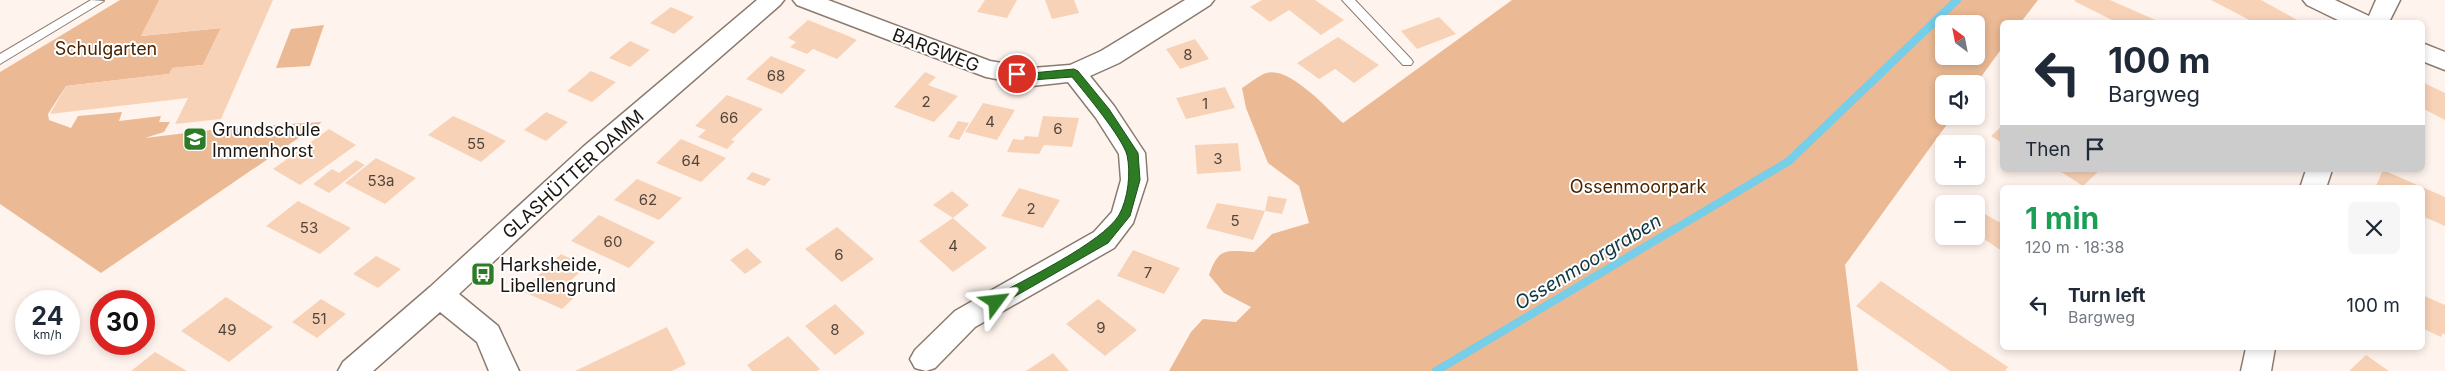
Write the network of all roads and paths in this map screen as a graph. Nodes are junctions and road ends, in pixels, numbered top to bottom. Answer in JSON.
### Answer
{"nodes":[{"id":1,"x":772,"y":0,"type":"edge"},
{"id":2,"x":805,"y":0,"type":"edge"},
{"id":3,"x":1202,"y":0,"type":"edge"},
{"id":4,"x":1348,"y":0,"type":"edge"},
{"id":5,"x":2315,"y":0,"type":"edge"},
{"id":6,"x":2388,"y":0,"type":"edge"},
{"id":7,"x":98,"y":2,"type":"dead end"},
{"id":8,"x":2357,"y":20,"type":"edge"},
{"id":9,"x":2379,"y":20,"type":"edge"},
{"id":10,"x":2425,"y":52,"type":"edge"},
{"id":11,"x":0,"y":60,"type":"edge"},
{"id":12,"x":1408,"y":62,"type":"dead end"},
{"id":13,"x":2445,"y":62,"type":"edge"},
{"id":14,"x":1074,"y":73,"type":"junction"},
{"id":15,"x":2318,"y":172,"type":"edge"},
{"id":16,"x":2314,"y":185,"type":"edge"},
{"id":17,"x":440,"y":295,"type":"junction"},
{"id":18,"x":2261,"y":350,"type":"edge"},
{"id":19,"x":925,"y":359,"type":"dead end"},
{"id":20,"x":353,"y":371,"type":"edge"},
{"id":21,"x":504,"y":371,"type":"edge"},
{"id":22,"x":2256,"y":371,"type":"edge"}],
"edges":[{"from":1,"to":17,"type":"street","name":"GLASHÜTTER DAMM"},
{"from":2,"to":14,"type":"street","name":"BARGWEG"},
{"from":3,"to":14,"type":"street","name":"BARGWEG"},
{"from":4,"to":12,"type":"lane"},
{"from":5,"to":8,"type":"street"},
{"from":6,"to":9,"type":"street"},
{"from":7,"to":11,"type":"lane"},
{"from":10,"to":13,"type":"street"},
{"from":14,"to":19,"type":"street"},
{"from":15,"to":16,"type":"street"},
{"from":17,"to":20,"type":"street","name":"GLASHÜTTER DAMM"},
{"from":17,"to":21,"type":"street"},
{"from":18,"to":22,"type":"street"}]}
